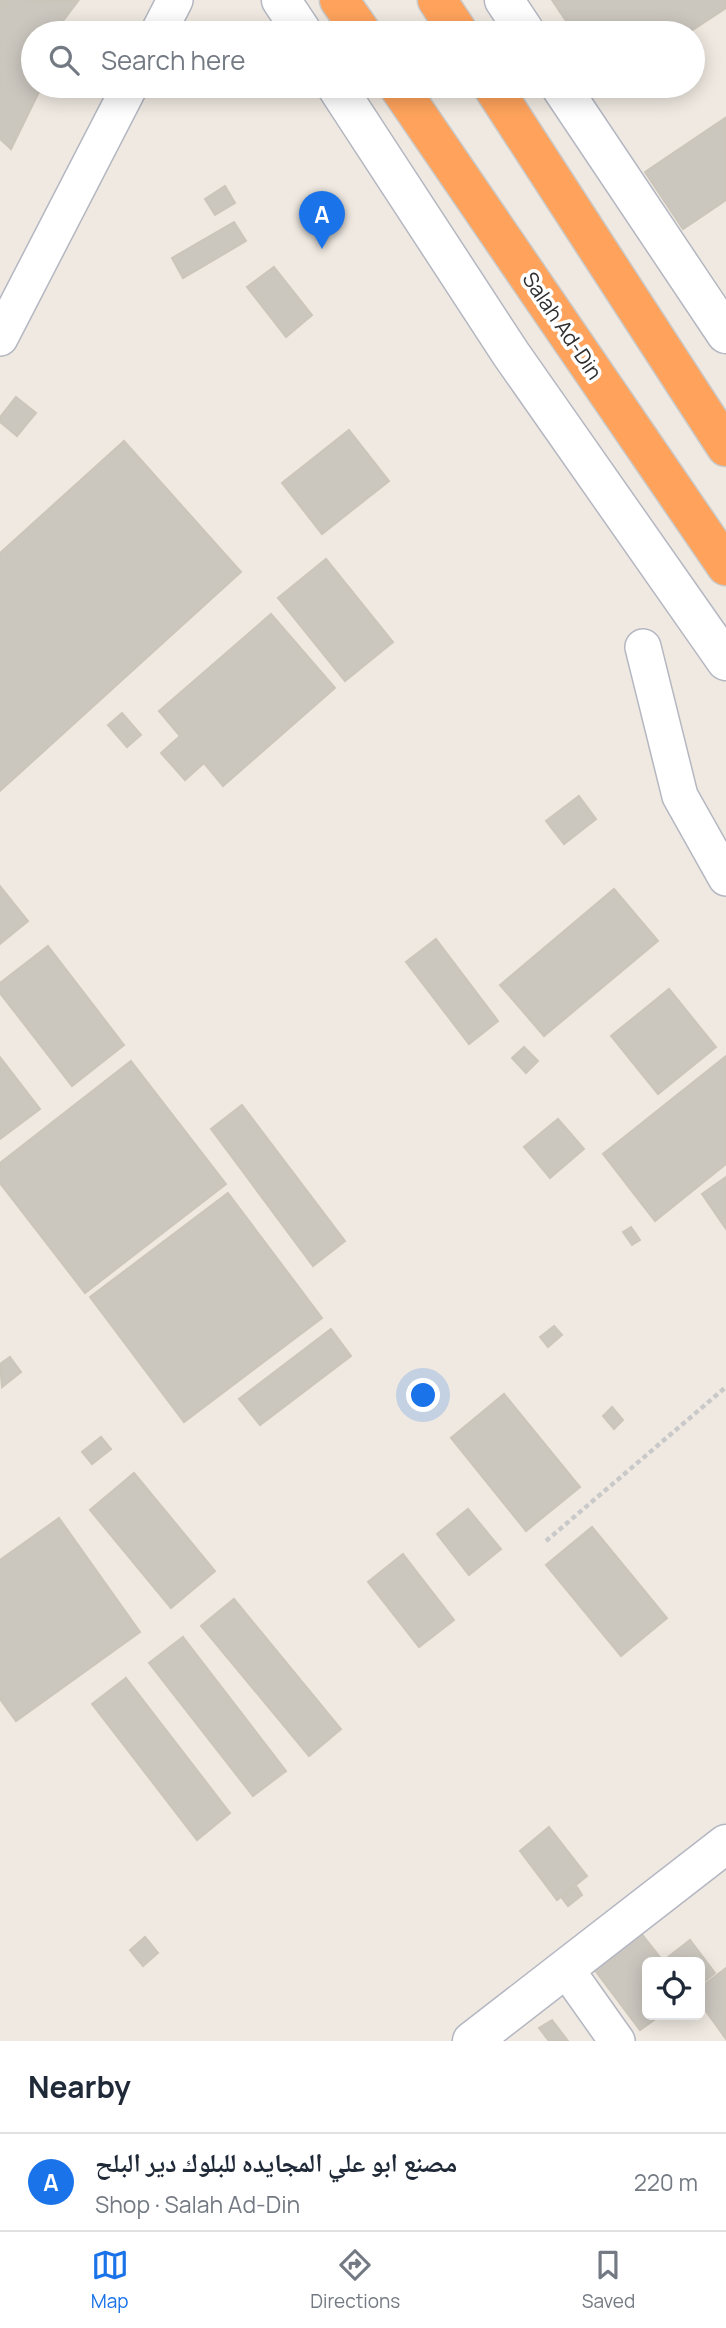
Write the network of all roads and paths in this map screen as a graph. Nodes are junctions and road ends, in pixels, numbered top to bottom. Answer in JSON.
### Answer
{"nodes":[{"id":1,"x":175,"y":0,"type":"edge"},
{"id":2,"x":281,"y":0,"type":"edge"},
{"id":3,"x":339,"y":0,"type":"edge"},
{"id":4,"x":437,"y":0,"type":"edge"},
{"id":5,"x":504,"y":0,"type":"edge"},
{"id":6,"x":164,"y":21,"type":"edge"},
{"id":7,"x":295,"y":21,"type":"edge"},
{"id":8,"x":354,"y":21,"type":"edge"},
{"id":9,"x":450,"y":21,"type":"edge"},
{"id":10,"x":518,"y":21,"type":"edge"},
{"id":11,"x":124,"y":98,"type":"edge"},
{"id":12,"x":343,"y":98,"type":"edge"},
{"id":13,"x":406,"y":98,"type":"edge"},
{"id":14,"x":500,"y":98,"type":"edge"},
{"id":15,"x":568,"y":98,"type":"edge"},
{"id":16,"x":726,"y":334,"type":"edge"},
{"id":17,"x":0,"y":338,"type":"edge"},
{"id":18,"x":726,"y":447,"type":"edge"},
{"id":19,"x":726,"y":566,"type":"edge"},
{"id":20,"x":643,"y":648,"type":"dead end"},
{"id":21,"x":726,"y":662,"type":"edge"},
{"id":22,"x":726,"y":878,"type":"edge"},
{"id":23,"x":726,"y":1387,"type":"edge"},
{"id":24,"x":546,"y":1541,"type":"dead end"},
{"id":25,"x":726,"y":1844,"type":"edge"},
{"id":26,"x":566,"y":1969,"type":"junction"},
{"id":27,"x":472,"y":2041,"type":"edge"},
{"id":28,"x":617,"y":2041,"type":"edge"}],
"edges":[{"from":1,"to":6,"type":"street"},
{"from":2,"to":7,"type":"street"},
{"from":3,"to":8,"type":"highway"},
{"from":4,"to":9,"type":"highway"},
{"from":5,"to":10,"type":"street"},
{"from":11,"to":17,"type":"street"},
{"from":12,"to":21,"type":"street"},
{"from":13,"to":19,"type":"highway","name":"Salah Ad-Din"},
{"from":14,"to":18,"type":"highway"},
{"from":15,"to":16,"type":"street"},
{"from":20,"to":22,"type":"street"},
{"from":23,"to":24,"type":"path"},
{"from":25,"to":26,"type":"street"},
{"from":26,"to":27,"type":"street"},
{"from":26,"to":28,"type":"street"}]}
